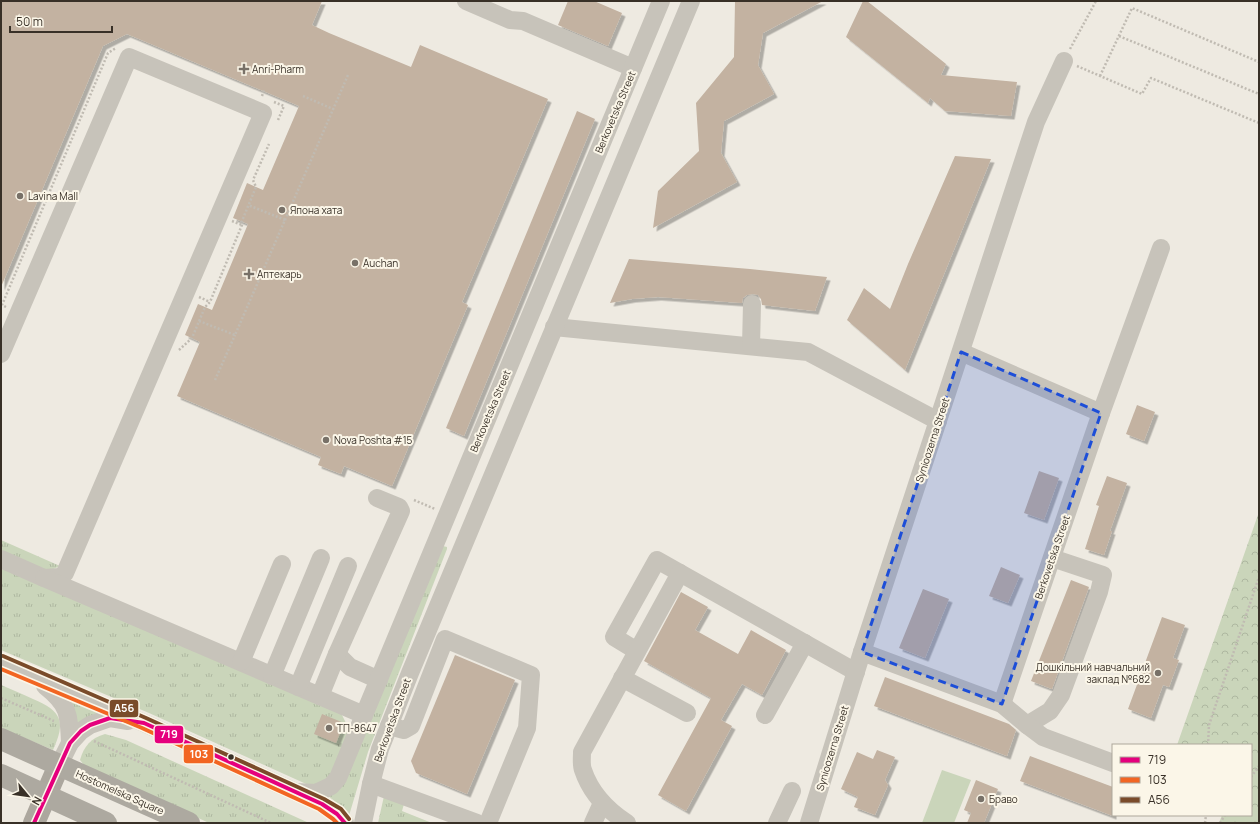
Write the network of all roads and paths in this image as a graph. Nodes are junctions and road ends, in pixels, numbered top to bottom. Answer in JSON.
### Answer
{"nodes":[{"id":1,"x":466,"y":1,"type":"edge"},
{"id":2,"x":661,"y":1,"type":"edge"},
{"id":3,"x":691,"y":1,"type":"edge"},
{"id":4,"x":1096,"y":1,"type":"edge"},
{"id":5,"x":1119,"y":36,"type":"junction"},
{"id":6,"x":1064,"y":61,"type":"junction"},
{"id":7,"x":1259,"y":62,"type":"edge"},
{"id":8,"x":633,"y":68,"type":"junction"},
{"id":9,"x":348,"y":75,"type":"dead end"},
{"id":10,"x":1100,"y":76,"type":"junction"},
{"id":11,"x":1259,"y":94,"type":"edge"},
{"id":12,"x":303,"y":96,"type":"dead end"},
{"id":13,"x":333,"y":109,"type":"junction"},
{"id":14,"x":1259,"y":123,"type":"edge"},
{"id":15,"x":248,"y":204,"type":"dead end"},
{"id":16,"x":285,"y":220,"type":"junction"},
{"id":17,"x":242,"y":222,"type":"dead end"},
{"id":18,"x":1162,"y":248,"type":"dead end"},
{"id":19,"x":752,"y":304,"type":"dead end"},
{"id":20,"x":1,"y":305,"type":"edge"},
{"id":21,"x":1,"y":308,"type":"edge"},
{"id":22,"x":199,"y":321,"type":"junction"},
{"id":23,"x":554,"y":327,"type":"junction"},
{"id":24,"x":235,"y":335,"type":"junction"},
{"id":25,"x":192,"y":338,"type":"dead end"},
{"id":26,"x":751,"y":346,"type":"junction"},
{"id":27,"x":961,"y":352,"type":"junction"},
{"id":28,"x":1,"y":354,"type":"edge"},
{"id":29,"x":215,"y":380,"type":"dead end"},
{"id":30,"x":1101,"y":413,"type":"junction"},
{"id":31,"x":938,"y":422,"type":"junction"},
{"id":32,"x":377,"y":498,"type":"dead end"},
{"id":33,"x":399,"y":507,"type":"junction"},
{"id":34,"x":439,"y":510,"type":"dead end"},
{"id":35,"x":321,"y":558,"type":"dead end"},
{"id":36,"x":1052,"y":558,"type":"junction"},
{"id":37,"x":2,"y":560,"type":"edge"},
{"id":38,"x":282,"y":564,"type":"dead end"},
{"id":39,"x":348,"y":566,"type":"dead end"},
{"id":40,"x":680,"y":573,"type":"junction"},
{"id":41,"x":1259,"y":577,"type":"edge"},
{"id":42,"x":44,"y":578,"type":"junction"},
{"id":43,"x":805,"y":643,"type":"junction"},
{"id":44,"x":638,"y":651,"type":"junction"},
{"id":45,"x":862,"y":652,"type":"junction"},
{"id":46,"x":337,"y":654,"type":"junction"},
{"id":47,"x":416,"y":659,"type":"junction"},
{"id":48,"x":1,"y":662,"type":"edge"},
{"id":49,"x":241,"y":662,"type":"junction"},
{"id":50,"x":434,"y":667,"type":"junction"},
{"id":51,"x":856,"y":672,"type":"junction"},
{"id":52,"x":32,"y":676,"type":"junction"},
{"id":53,"x":272,"y":676,"type":"junction"},
{"id":54,"x":622,"y":678,"type":"junction"},
{"id":55,"x":379,"y":680,"type":"junction"},
{"id":56,"x":298,"y":687,"type":"junction"},
{"id":57,"x":320,"y":696,"type":"junction"},
{"id":58,"x":1,"y":698,"type":"edge"},
{"id":59,"x":1002,"y":704,"type":"junction"},
{"id":60,"x":687,"y":713,"type":"dead end"},
{"id":61,"x":364,"y":715,"type":"junction"},
{"id":62,"x":765,"y":715,"type":"dead end"},
{"id":63,"x":144,"y":723,"type":"junction"},
{"id":64,"x":1027,"y":725,"type":"junction"},
{"id":65,"x":389,"y":726,"type":"junction"},
{"id":66,"x":73,"y":735,"type":"junction"},
{"id":67,"x":1,"y":740,"type":"edge"},
{"id":68,"x":1208,"y":744,"type":"edge"},
{"id":69,"x":1112,"y":763,"type":"edge"},
{"id":70,"x":59,"y":764,"type":"junction"},
{"id":71,"x":1259,"y":766,"type":"edge"},
{"id":72,"x":1,"y":775,"type":"edge"},
{"id":73,"x":1252,"y":776,"type":"edge"},
{"id":74,"x":370,"y":784,"type":"junction"},
{"id":75,"x":792,"y":791,"type":"dead end"},
{"id":76,"x":296,"y":792,"type":"junction"},
{"id":77,"x":46,"y":795,"type":"junction"},
{"id":78,"x":602,"y":803,"type":"junction"},
{"id":79,"x":34,"y":823,"type":"edge"},
{"id":80,"x":106,"y":823,"type":"edge"},
{"id":81,"x":189,"y":823,"type":"edge"},
{"id":82,"x":271,"y":823,"type":"edge"},
{"id":83,"x":345,"y":823,"type":"edge"},
{"id":84,"x":363,"y":823,"type":"edge"},
{"id":85,"x":477,"y":823,"type":"edge"},
{"id":86,"x":488,"y":823,"type":"edge"},
{"id":87,"x":593,"y":823,"type":"edge"},
{"id":88,"x":627,"y":823,"type":"edge"},
{"id":89,"x":777,"y":823,"type":"edge"},
{"id":90,"x":808,"y":823,"type":"edge"}],
"edges":[{"from":1,"to":8,"type":"street"},
{"from":2,"to":8,"type":"street","name":"Berkovetska Street"},
{"from":3,"to":23,"type":"street","name":"Berkovetska Street"},
{"from":4,"to":6,"type":"path"},
{"from":5,"to":7,"type":"path"},
{"from":5,"to":10,"type":"path"},
{"from":5,"to":11,"type":"path"},
{"from":6,"to":10,"type":"path"},
{"from":6,"to":27,"type":"street","name":"Synioozerna Street"},
{"from":8,"to":55,"type":"street","name":"Berkovetska Street"},
{"from":9,"to":13,"type":"path"},
{"from":10,"to":14,"type":"path"},
{"from":12,"to":13,"type":"path"},
{"from":13,"to":16,"type":"path"},
{"from":15,"to":16,"type":"path"},
{"from":16,"to":24,"type":"path"},
{"from":17,"to":22,"type":"path"},
{"from":18,"to":30,"type":"street","name":"Berkovetska Street"},
{"from":19,"to":26,"type":"street"},
{"from":20,"to":21,"type":"path"},
{"from":22,"to":24,"type":"path"},
{"from":22,"to":25,"type":"path"},
{"from":23,"to":26,"type":"street"},
{"from":23,"to":47,"type":"street","name":"Berkovetska Street"},
{"from":24,"to":29,"type":"path"},
{"from":26,"to":31,"type":"street"},
{"from":27,"to":30,"type":"street"},
{"from":27,"to":31,"type":"street","name":"Synioozerna Street"},
{"from":28,"to":42,"type":"street"},
{"from":30,"to":36,"type":"street","name":"Berkovetska Street"},
{"from":31,"to":45,"type":"street","name":"Synioozerna Street"},
{"from":32,"to":33,"type":"street"},
{"from":33,"to":34,"type":"path"},
{"from":33,"to":46,"type":"street"},
{"from":35,"to":53,"type":"street"},
{"from":36,"to":59,"type":"street","name":"Berkovetska Street"},
{"from":36,"to":64,"type":"street"},
{"from":37,"to":42,"type":"street"},
{"from":38,"to":49,"type":"street"},
{"from":39,"to":56,"type":"street"},
{"from":40,"to":43,"type":"street"},
{"from":40,"to":44,"type":"street"},
{"from":40,"to":44,"type":"street"},
{"from":41,"to":68,"type":"path"},
{"from":42,"to":49,"type":"street"},
{"from":43,"to":51,"type":"street"},
{"from":43,"to":62,"type":"street"},
{"from":44,"to":54,"type":"street"},
{"from":45,"to":51,"type":"street","name":"Synioozerna Street"},
{"from":45,"to":59,"type":"street"},
{"from":46,"to":55,"type":"street"},
{"from":46,"to":57,"type":"street"},
{"from":47,"to":50,"type":"street"},
{"from":47,"to":65,"type":"street","name":"Berkovetska Street"},
{"from":48,"to":52,"type":"street"},
{"from":49,"to":53,"type":"street"},
{"from":50,"to":65,"type":"street"},
{"from":50,"to":86,"type":"street"},
{"from":51,"to":90,"type":"street","name":"Synioozerna Street"},
{"from":52,"to":63,"type":"street","name":"Berkovetska Street"},
{"from":52,"to":66,"type":"street"},
{"from":53,"to":56,"type":"street"},
{"from":54,"to":60,"type":"street"},
{"from":54,"to":78,"type":"street"},
{"from":55,"to":61,"type":"street","name":"Berkovetska Street"},
{"from":56,"to":57,"type":"street"},
{"from":57,"to":61,"type":"street"},
{"from":58,"to":66,"type":"path"},
{"from":59,"to":64,"type":"street"},
{"from":61,"to":76,"type":"street","name":"Berkovetska Street"},
{"from":63,"to":66,"type":"street","name":"Berkovetska Street"},
{"from":63,"to":76,"type":"street","name":"Berkovetska Street"},
{"from":64,"to":69,"type":"street"},
{"from":65,"to":74,"type":"street","name":"Berkovetska Street"},
{"from":66,"to":70,"type":"street","name":"Berkovetska Street"},
{"from":66,"to":82,"type":"path"},
{"from":67,"to":70,"type":"highway","name":"Hostomelska Square"},
{"from":70,"to":77,"type":"main road"},
{"from":70,"to":81,"type":"highway","name":"Hostomelska Square"},
{"from":71,"to":73,"type":"path"},
{"from":72,"to":77,"type":"highway"},
{"from":74,"to":84,"type":"street","name":"Berkovetska Street"},
{"from":74,"to":85,"type":"street"},
{"from":75,"to":89,"type":"street"},
{"from":76,"to":83,"type":"street","name":"Berkovetska Street"},
{"from":77,"to":79,"type":"main road"},
{"from":77,"to":80,"type":"highway"},
{"from":78,"to":87,"type":"street"},
{"from":78,"to":88,"type":"street"}]}
